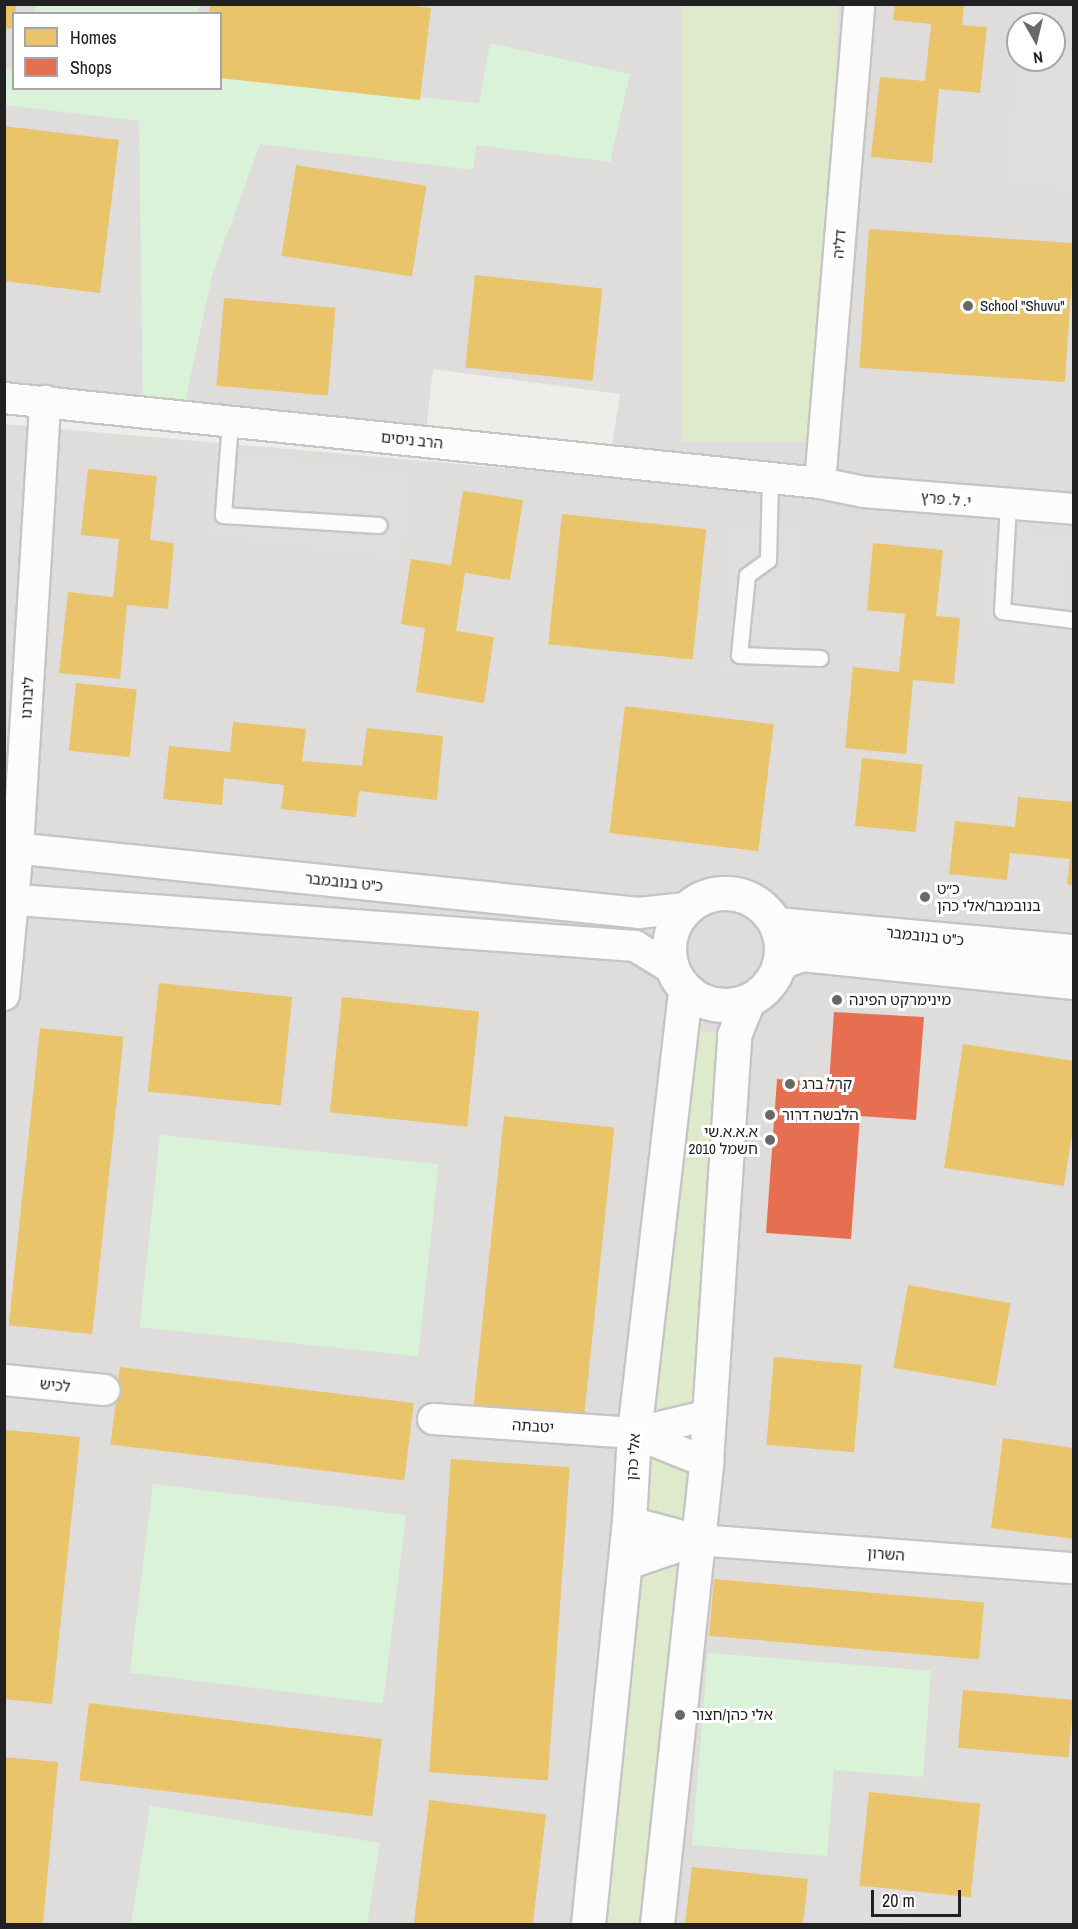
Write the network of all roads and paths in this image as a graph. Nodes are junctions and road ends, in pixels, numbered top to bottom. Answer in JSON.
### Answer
{"nodes":[{"id":1,"x":859,"y":4,"type":"edge"},
{"id":2,"x":4,"y":398,"type":"edge"},
{"id":3,"x":45,"y":401,"type":"junction"},
{"id":4,"x":230,"y":421,"type":"junction"},
{"id":5,"x":770,"y":478,"type":"junction"},
{"id":6,"x":819,"y":483,"type":"junction"},
{"id":7,"x":1008,"y":504,"type":"junction"},
{"id":8,"x":1074,"y":509,"type":"edge"},
{"id":9,"x":379,"y":525,"type":"dead end"},
{"id":10,"x":1074,"y":620,"type":"edge"},
{"id":11,"x":820,"y":658,"type":"dead end"},
{"id":12,"x":11,"y":848,"type":"edge"},
{"id":13,"x":9,"y":899,"type":"edge"},
{"id":14,"x":684,"y":908,"type":"junction"},
{"id":15,"x":776,"y":924,"type":"junction"},
{"id":16,"x":1074,"y":951,"type":"edge"},
{"id":17,"x":780,"y":962,"type":"junction"},
{"id":18,"x":678,"y":979,"type":"junction"},
{"id":19,"x":1074,"y":982,"type":"edge"},
{"id":20,"x":4,"y":995,"type":"edge"},
{"id":21,"x":748,"y":1000,"type":"junction"},
{"id":22,"x":4,"y":1380,"type":"edge"},
{"id":23,"x":105,"y":1390,"type":"dead end"},
{"id":24,"x":709,"y":1415,"type":"junction"},
{"id":25,"x":433,"y":1419,"type":"dead end"},
{"id":26,"x":634,"y":1433,"type":"junction"},
{"id":27,"x":706,"y":1462,"type":"junction"},
{"id":28,"x":629,"y":1522,"type":"junction"},
{"id":29,"x":698,"y":1540,"type":"junction"},
{"id":30,"x":624,"y":1565,"type":"junction"},
{"id":31,"x":1074,"y":1568,"type":"edge"},
{"id":32,"x":588,"y":1924,"type":"edge"},
{"id":33,"x":657,"y":1924,"type":"edge"}],
"edges":[{"from":1,"to":6,"type":"street","name":"דליה"},
{"from":2,"to":3,"type":"street","name":"הרב ניסים"},
{"from":3,"to":4,"type":"street","name":"הרב ניסים"},
{"from":3,"to":12,"type":"street","name":"ליבורנו"},
{"from":4,"to":5,"type":"street","name":"הרב ניסים"},
{"from":4,"to":9,"type":"lane"},
{"from":5,"to":6,"type":"street","name":"הרב ניסים"},
{"from":5,"to":11,"type":"lane"},
{"from":6,"to":7,"type":"street","name":"י. ל. פרץ"},
{"from":7,"to":8,"type":"street","name":"י. ל. פרץ"},
{"from":7,"to":10,"type":"lane"},
{"from":12,"to":13,"type":"street","name":"ליבורנו"},
{"from":12,"to":14,"type":"street","name":"כ\"ט בנובמבר"},
{"from":13,"to":18,"type":"street"},
{"from":13,"to":20,"type":"street","name":"ליבורנו"},
{"from":14,"to":15,"type":"street"},
{"from":14,"to":18,"type":"street"},
{"from":15,"to":16,"type":"street","name":"כ\"ט בנובמבר"},
{"from":15,"to":17,"type":"street"},
{"from":17,"to":19,"type":"street","name":"כ\"ט בנובמבר"},
{"from":17,"to":21,"type":"street"},
{"from":18,"to":21,"type":"street"},
{"from":18,"to":26,"type":"street","name":"אלי כהן"},
{"from":21,"to":24,"type":"street"},
{"from":22,"to":23,"type":"street","name":"לכיש"},
{"from":24,"to":26,"type":"street","name":"יטבתה"},
{"from":24,"to":27,"type":"street"},
{"from":25,"to":26,"type":"street","name":"יטבתה"},
{"from":26,"to":27,"type":"street","name":"יטבתה"},
{"from":26,"to":28,"type":"street","name":"אלי כהן"},
{"from":27,"to":29,"type":"street"},
{"from":28,"to":29,"type":"street","name":"השרון"},
{"from":28,"to":30,"type":"street","name":"אלי כהן"},
{"from":29,"to":30,"type":"street","name":"השרון"},
{"from":29,"to":31,"type":"street","name":"השרון"},
{"from":29,"to":33,"type":"street"},
{"from":30,"to":32,"type":"street","name":"אלי כהן"}]}
